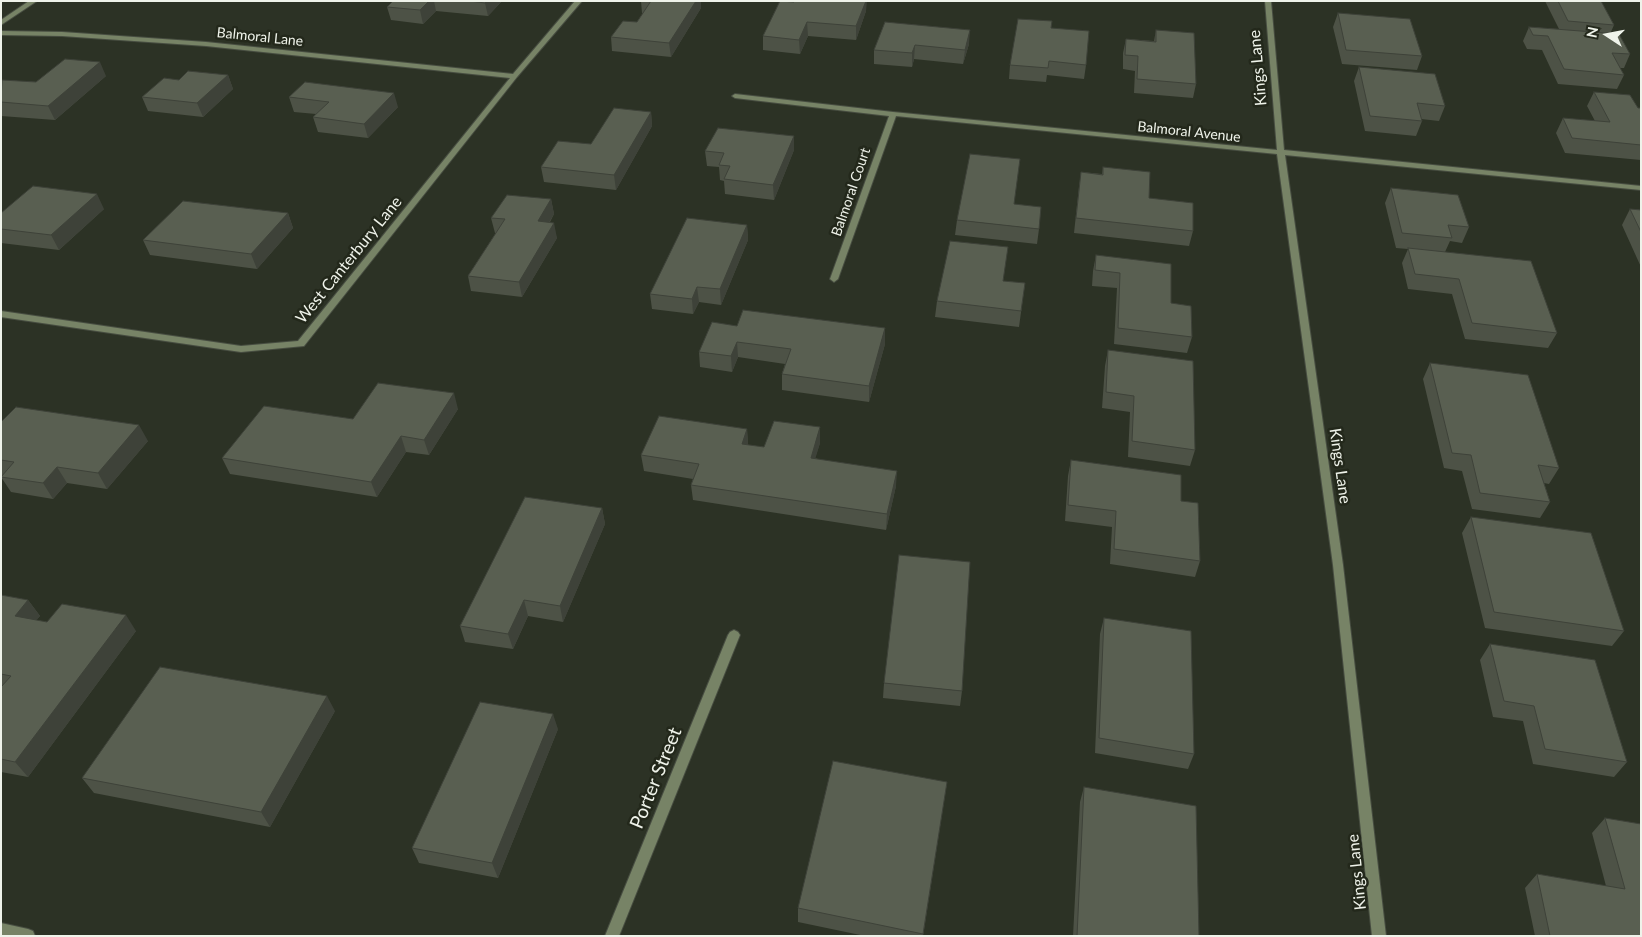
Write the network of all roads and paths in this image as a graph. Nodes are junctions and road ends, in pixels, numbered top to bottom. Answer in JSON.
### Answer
{"nodes":[{"id":1,"x":34,"y":1,"type":"edge"},
{"id":2,"x":579,"y":1,"type":"edge"},
{"id":3,"x":1268,"y":1,"type":"edge"},
{"id":4,"x":1,"y":23,"type":"edge"},
{"id":5,"x":1,"y":33,"type":"edge"},
{"id":6,"x":516,"y":76,"type":"junction"},
{"id":7,"x":735,"y":96,"type":"dead end"},
{"id":8,"x":893,"y":114,"type":"junction"},
{"id":9,"x":1282,"y":154,"type":"junction"},
{"id":10,"x":1641,"y":188,"type":"edge"},
{"id":11,"x":834,"y":279,"type":"dead end"},
{"id":12,"x":1,"y":314,"type":"edge"},
{"id":13,"x":734,"y":635,"type":"dead end"},
{"id":14,"x":1,"y":930,"type":"edge"},
{"id":15,"x":28,"y":936,"type":"edge"},
{"id":16,"x":612,"y":936,"type":"edge"},
{"id":17,"x":1379,"y":936,"type":"edge"}],
"edges":[{"from":1,"to":4,"type":"street"},
{"from":2,"to":6,"type":"street","name":"West Canterbury Lane"},
{"from":3,"to":9,"type":"street","name":"Kings Lane"},
{"from":5,"to":6,"type":"street","name":"Balmoral Lane"},
{"from":6,"to":12,"type":"street","name":"West Canterbury Lane"},
{"from":7,"to":8,"type":"street","name":"Balmoral Avenue"},
{"from":8,"to":9,"type":"street","name":"Balmoral Avenue"},
{"from":8,"to":11,"type":"street","name":"Balmoral Court"},
{"from":9,"to":10,"type":"street","name":"Balmoral Avenue"},
{"from":9,"to":17,"type":"street","name":"Kings Lane"},
{"from":13,"to":16,"type":"street","name":"Porter Street"},
{"from":14,"to":15,"type":"street"}]}
